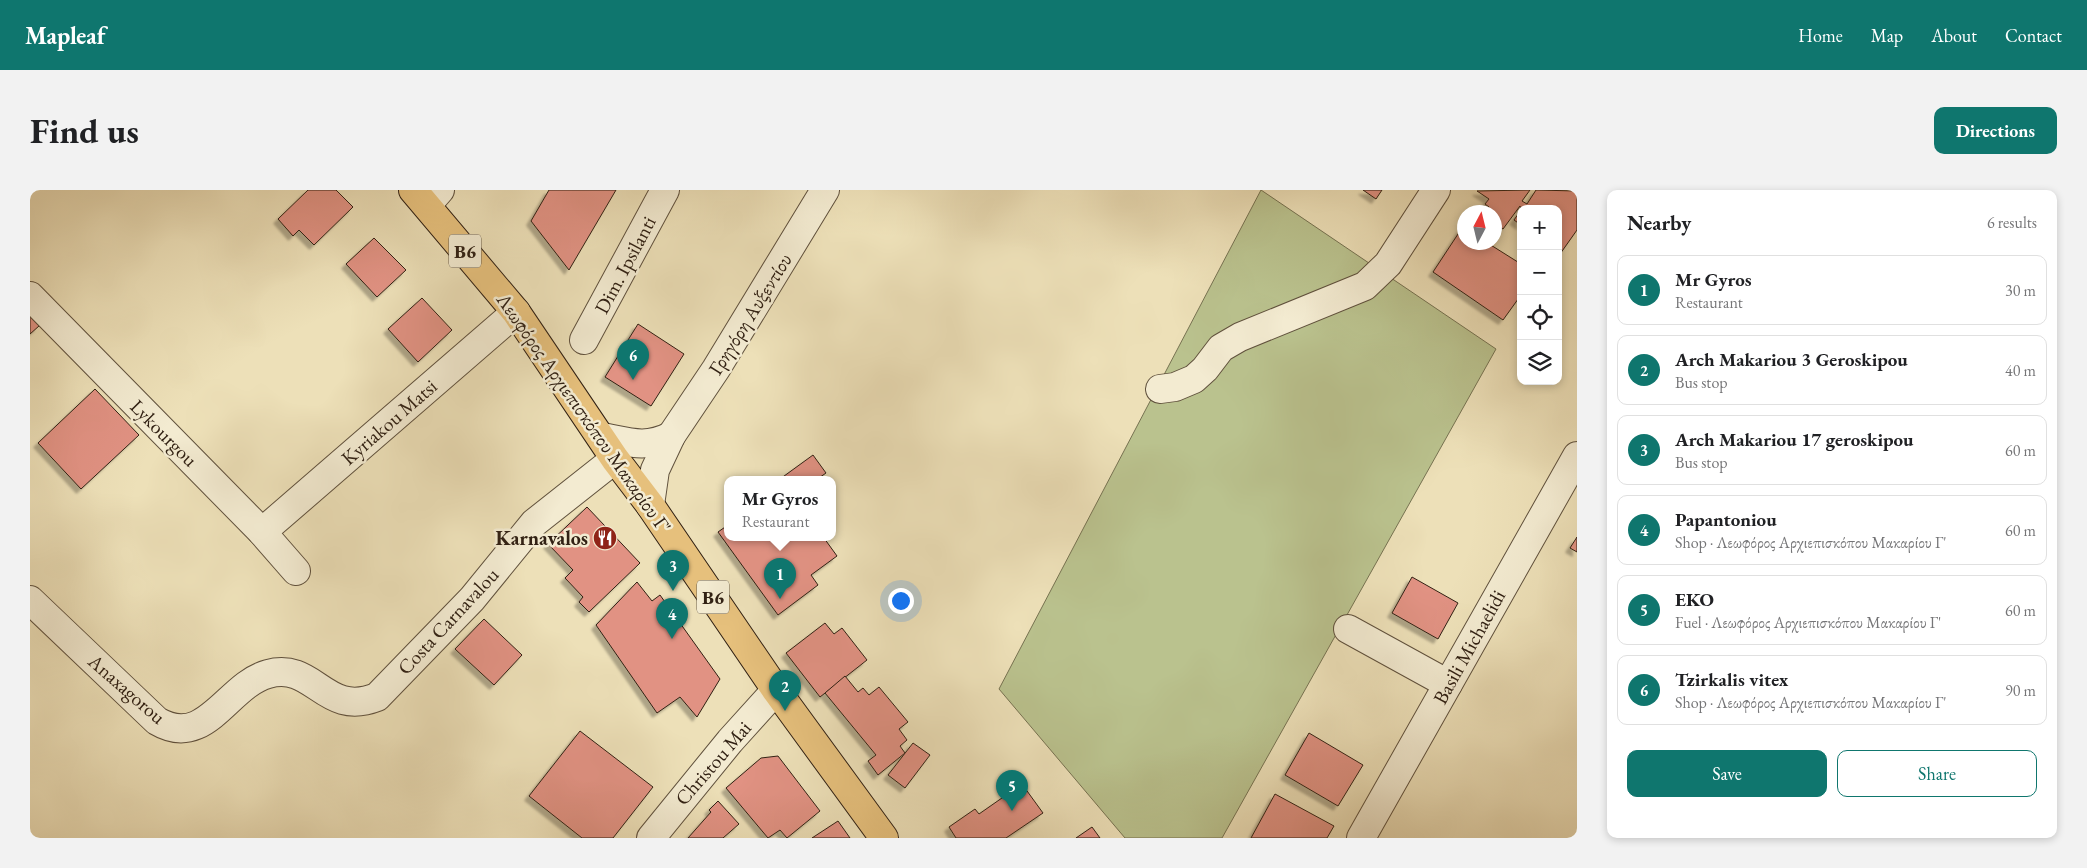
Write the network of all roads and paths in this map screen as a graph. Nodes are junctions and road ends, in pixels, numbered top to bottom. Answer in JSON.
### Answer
{"nodes":[{"id":1,"x":665,"y":190,"type":"edge"},
{"id":2,"x":825,"y":190,"type":"edge"},
{"id":3,"x":1436,"y":190,"type":"edge"},
{"id":4,"x":427,"y":195,"type":"edge"},
{"id":5,"x":30,"y":296,"type":"edge"},
{"id":6,"x":516,"y":312,"type":"junction"},
{"id":7,"x":584,"y":340,"type":"dead end"},
{"id":8,"x":1160,"y":390,"type":"dead end"},
{"id":9,"x":671,"y":436,"type":"junction"},
{"id":10,"x":608,"y":448,"type":"junction"},
{"id":11,"x":1577,"y":456,"type":"edge"},
{"id":12,"x":650,"y":505,"type":"junction"},
{"id":13,"x":262,"y":532,"type":"junction"},
{"id":14,"x":296,"y":571,"type":"dead end"},
{"id":15,"x":30,"y":600,"type":"edge"},
{"id":16,"x":1348,"y":629,"type":"dead end"},
{"id":17,"x":286,"y":672,"type":"joint"},
{"id":18,"x":1448,"y":684,"type":"junction"},
{"id":19,"x":776,"y":690,"type":"junction"},
{"id":20,"x":651,"y":838,"type":"edge"},
{"id":21,"x":884,"y":838,"type":"edge"},
{"id":22,"x":1361,"y":838,"type":"edge"}],
"edges":[{"from":1,"to":7,"type":"street","name":"Dim. Ipsilanti"},
{"from":2,"to":9,"type":"street","name":"Γρηγόρη Αυξεντίου"},
{"from":3,"to":8,"type":"street"},
{"from":4,"to":6,"type":"main road","name":"Λεωφόρος Αρχιεπισκόπου Μακαρίου Γ'","number":"B6"},
{"from":5,"to":13,"type":"street","name":"Lykourgou"},
{"from":6,"to":10,"type":"main road","name":"Λεωφόρος Αρχιεπισκόπου Μακαρίου Γ'","number":"B6"},
{"from":6,"to":13,"type":"street","name":"Kyriakou Matsi"},
{"from":9,"to":10,"type":"street"},
{"from":9,"to":12,"type":"street","name":"Γρηγόρη Αυξεντίου"},
{"from":10,"to":12,"type":"main road","name":"Λεωφόρος Αρχιεπισκόπου Μακαρίου Γ'","number":"B6"},
{"from":10,"to":17,"type":"street","name":"Costa Carnavalou"},
{"from":11,"to":18,"type":"street","name":"Basili Michaelidi"},
{"from":12,"to":19,"type":"main road","name":"Λεωφόρος Αρχιεπισκόπου Μακαρίου Γ'","number":"B6"},
{"from":13,"to":14,"type":"street","name":"Lykourgou"},
{"from":15,"to":17,"type":"street","name":"Anaxagorou"},
{"from":16,"to":18,"type":"street"},
{"from":18,"to":22,"type":"street","name":"Basili Michaelidi"},
{"from":19,"to":20,"type":"street","name":"Christou Mai"},
{"from":19,"to":21,"type":"main road","name":"Λεωφόρος Αρχιεπισκόπου Μακαρίου Γ'","number":"B6"}]}
